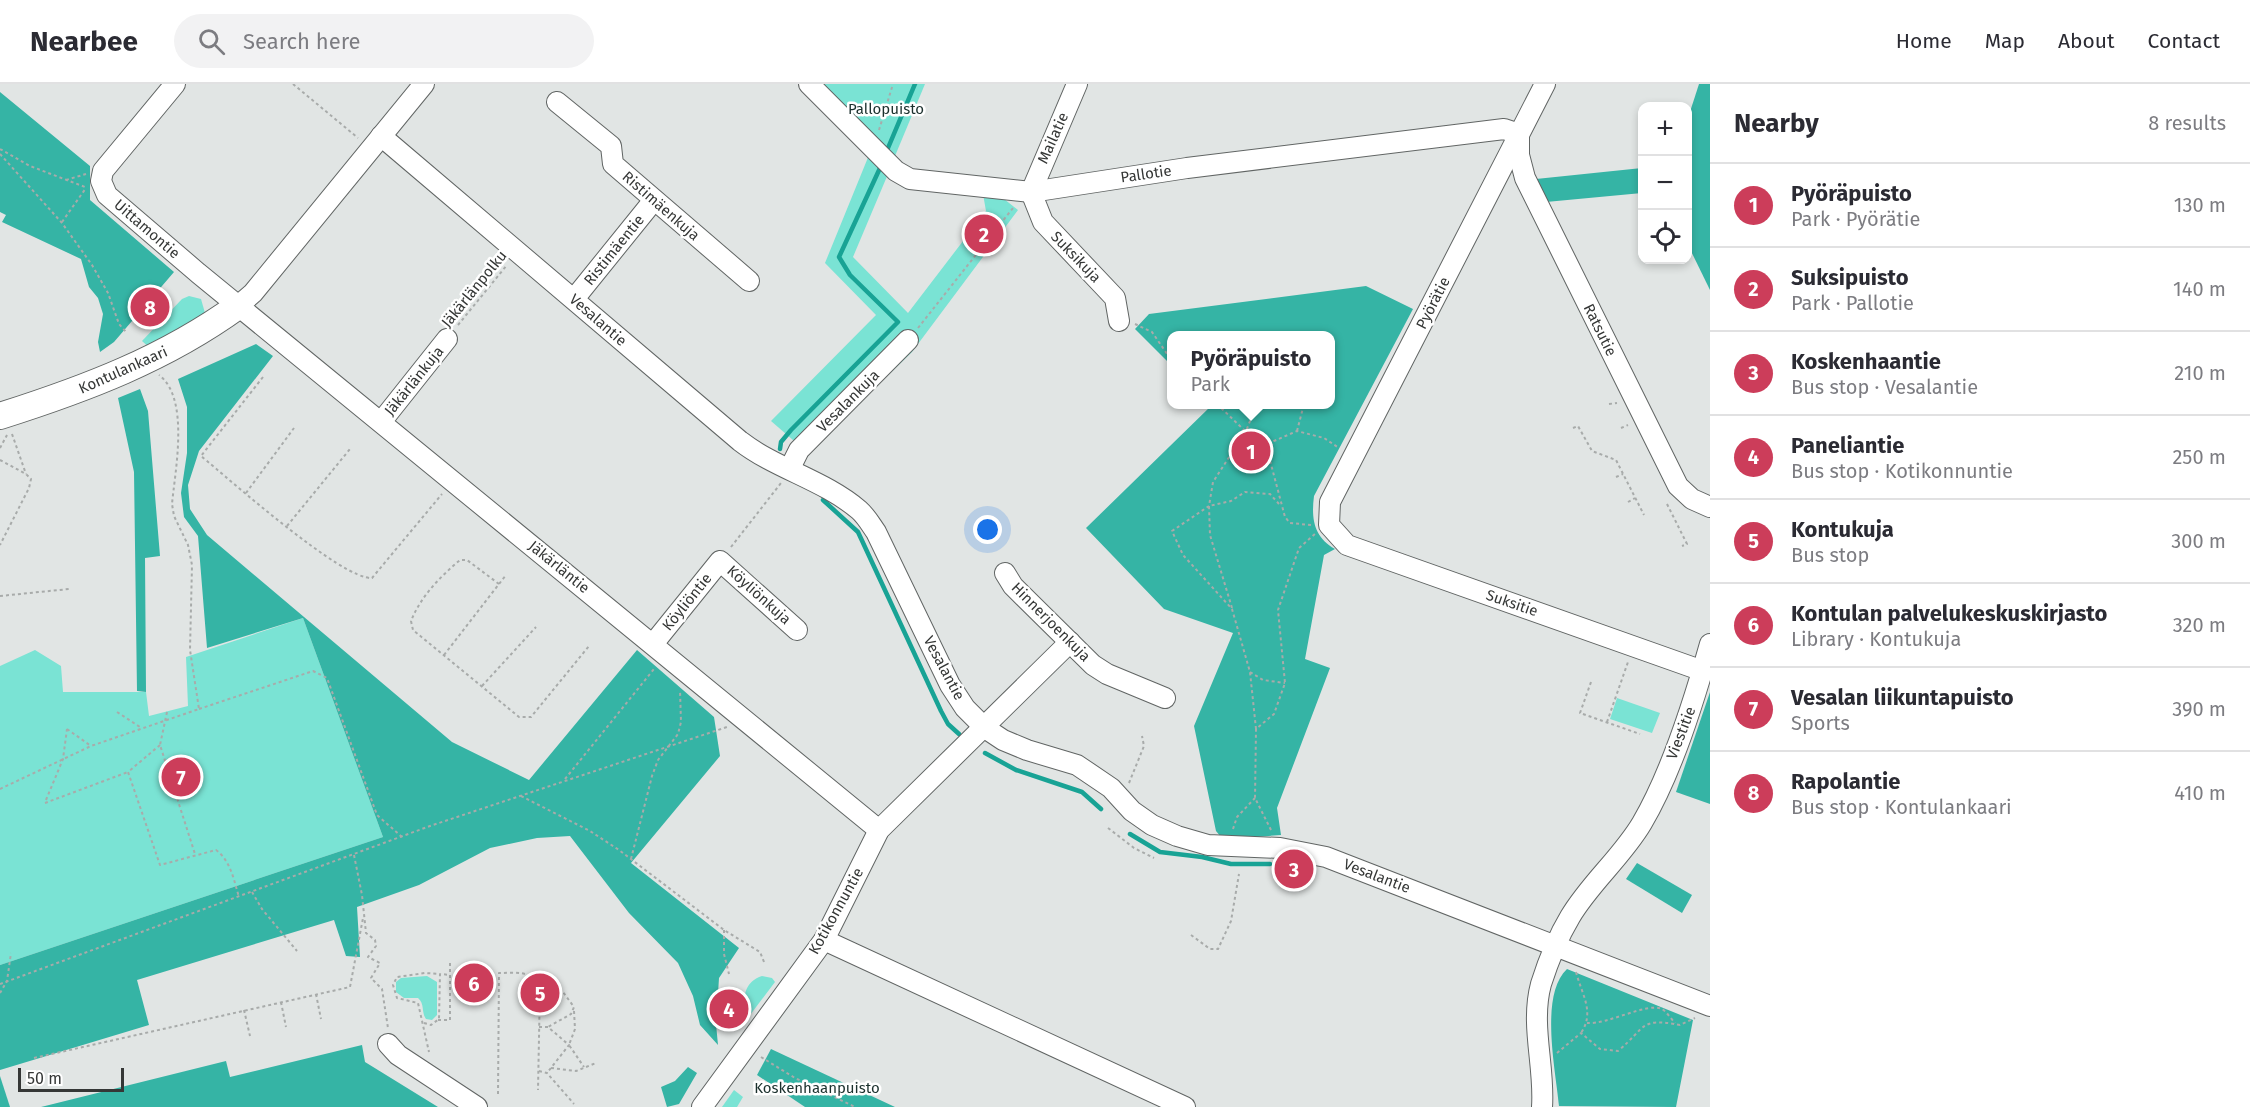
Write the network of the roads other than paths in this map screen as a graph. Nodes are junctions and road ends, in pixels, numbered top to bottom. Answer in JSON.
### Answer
{"nodes":[{"id":1,"x":175,"y":84,"type":"edge"},
{"id":2,"x":424,"y":84,"type":"edge"},
{"id":3,"x":809,"y":84,"type":"edge"},
{"id":4,"x":1077,"y":84,"type":"edge"},
{"id":5,"x":1545,"y":84,"type":"edge"},
{"id":6,"x":556,"y":102,"type":"dead end"},
{"id":7,"x":1519,"y":134,"type":"junction"},
{"id":8,"x":372,"y":139,"type":"junction"},
{"id":9,"x":1031,"y":192,"type":"junction"},
{"id":10,"x":654,"y":200,"type":"junction"},
{"id":11,"x":749,"y":281,"type":"dead end"},
{"id":12,"x":574,"y":299,"type":"junction"},
{"id":13,"x":238,"y":306,"type":"junction"},
{"id":14,"x":1119,"y":321,"type":"road end"},
{"id":15,"x":447,"y":339,"type":"road end"},
{"id":16,"x":908,"y":340,"type":"road end"},
{"id":17,"x":0,"y":416,"type":"edge"},
{"id":18,"x":381,"y":422,"type":"junction"},
{"id":19,"x":787,"y":472,"type":"road end"},
{"id":20,"x":1710,"y":507,"type":"edge"},
{"id":21,"x":1324,"y":526,"type":"joint"},
{"id":22,"x":720,"y":561,"type":"joint"},
{"id":23,"x":1005,"y":573,"type":"dead end"},
{"id":24,"x":797,"y":630,"type":"dead end"},
{"id":25,"x":1070,"y":642,"type":"junction"},
{"id":26,"x":1710,"y":644,"type":"edge"},
{"id":27,"x":656,"y":653,"type":"junction"},
{"id":28,"x":1703,"y":671,"type":"junction"},
{"id":29,"x":1165,"y":698,"type":"dead end"},
{"id":30,"x":985,"y":728,"type":"junction"},
{"id":31,"x":879,"y":830,"type":"junction"},
{"id":32,"x":824,"y":940,"type":"junction"},
{"id":33,"x":1557,"y":945,"type":"junction"},
{"id":34,"x":1704,"y":1011,"type":"edge"},
{"id":35,"x":388,"y":1036,"type":"road end"},
{"id":36,"x":477,"y":1107,"type":"edge"},
{"id":37,"x":702,"y":1107,"type":"edge"},
{"id":38,"x":1185,"y":1107,"type":"edge"},
{"id":39,"x":1542,"y":1107,"type":"edge"}],
"edges":[{"from":1,"to":13,"type":"street","name":"Uittamontie"},
{"from":2,"to":8,"type":"street"},
{"from":3,"to":9,"type":"street","name":"Pallotie"},
{"from":4,"to":9,"type":"street","name":"Mailatie"},
{"from":5,"to":7,"type":"street","name":"Pyörätie"},
{"from":6,"to":10,"type":"street","name":"Ristimäenkuja"},
{"from":7,"to":9,"type":"street","name":"Pallotie"},
{"from":7,"to":20,"type":"street","name":"Ratsutie"},
{"from":7,"to":21,"type":"street","name":"Pyörätie"},
{"from":8,"to":12,"type":"street","name":"Vesalantie"},
{"from":8,"to":13,"type":"street"},
{"from":9,"to":14,"type":"street","name":"Suksikuja"},
{"from":10,"to":11,"type":"street","name":"Ristimäenkuja"},
{"from":10,"to":12,"type":"street","name":"Ristimäentie"},
{"from":12,"to":30,"type":"street","name":"Vesalantie"},
{"from":13,"to":17,"type":"main road","name":"Kontulankaari"},
{"from":13,"to":18,"type":"street","name":"Jäkärläntie"},
{"from":15,"to":18,"type":"street","name":"Jäkärlänkuja"},
{"from":16,"to":19,"type":"street","name":"Vesalankuja"},
{"from":18,"to":27,"type":"street","name":"Jäkärläntie"},
{"from":21,"to":28,"type":"street","name":"Suksitie"},
{"from":22,"to":24,"type":"street","name":"Köyliönkuja"},
{"from":22,"to":27,"type":"street","name":"Köyliöntie"},
{"from":23,"to":25,"type":"street","name":"Hinnerjoenkuja"},
{"from":25,"to":29,"type":"street","name":"Hinnerjoenkuja"},
{"from":25,"to":30,"type":"street","name":"Kotikonnuntie"},
{"from":26,"to":28,"type":"street","name":"Viestitie"},
{"from":27,"to":31,"type":"street","name":"Jäkärläntie"},
{"from":28,"to":33,"type":"street","name":"Viestitie"},
{"from":30,"to":31,"type":"street","name":"Kotikonnuntie"},
{"from":30,"to":33,"type":"street","name":"Vesalantie"},
{"from":31,"to":32,"type":"street","name":"Kotikonnuntie"},
{"from":32,"to":37,"type":"street","name":"Kotikonnuntie"},
{"from":32,"to":38,"type":"street"},
{"from":33,"to":34,"type":"street","name":"Vesalantie"},
{"from":33,"to":39,"type":"street","name":"Viestitie"},
{"from":35,"to":36,"type":"street"}]}
